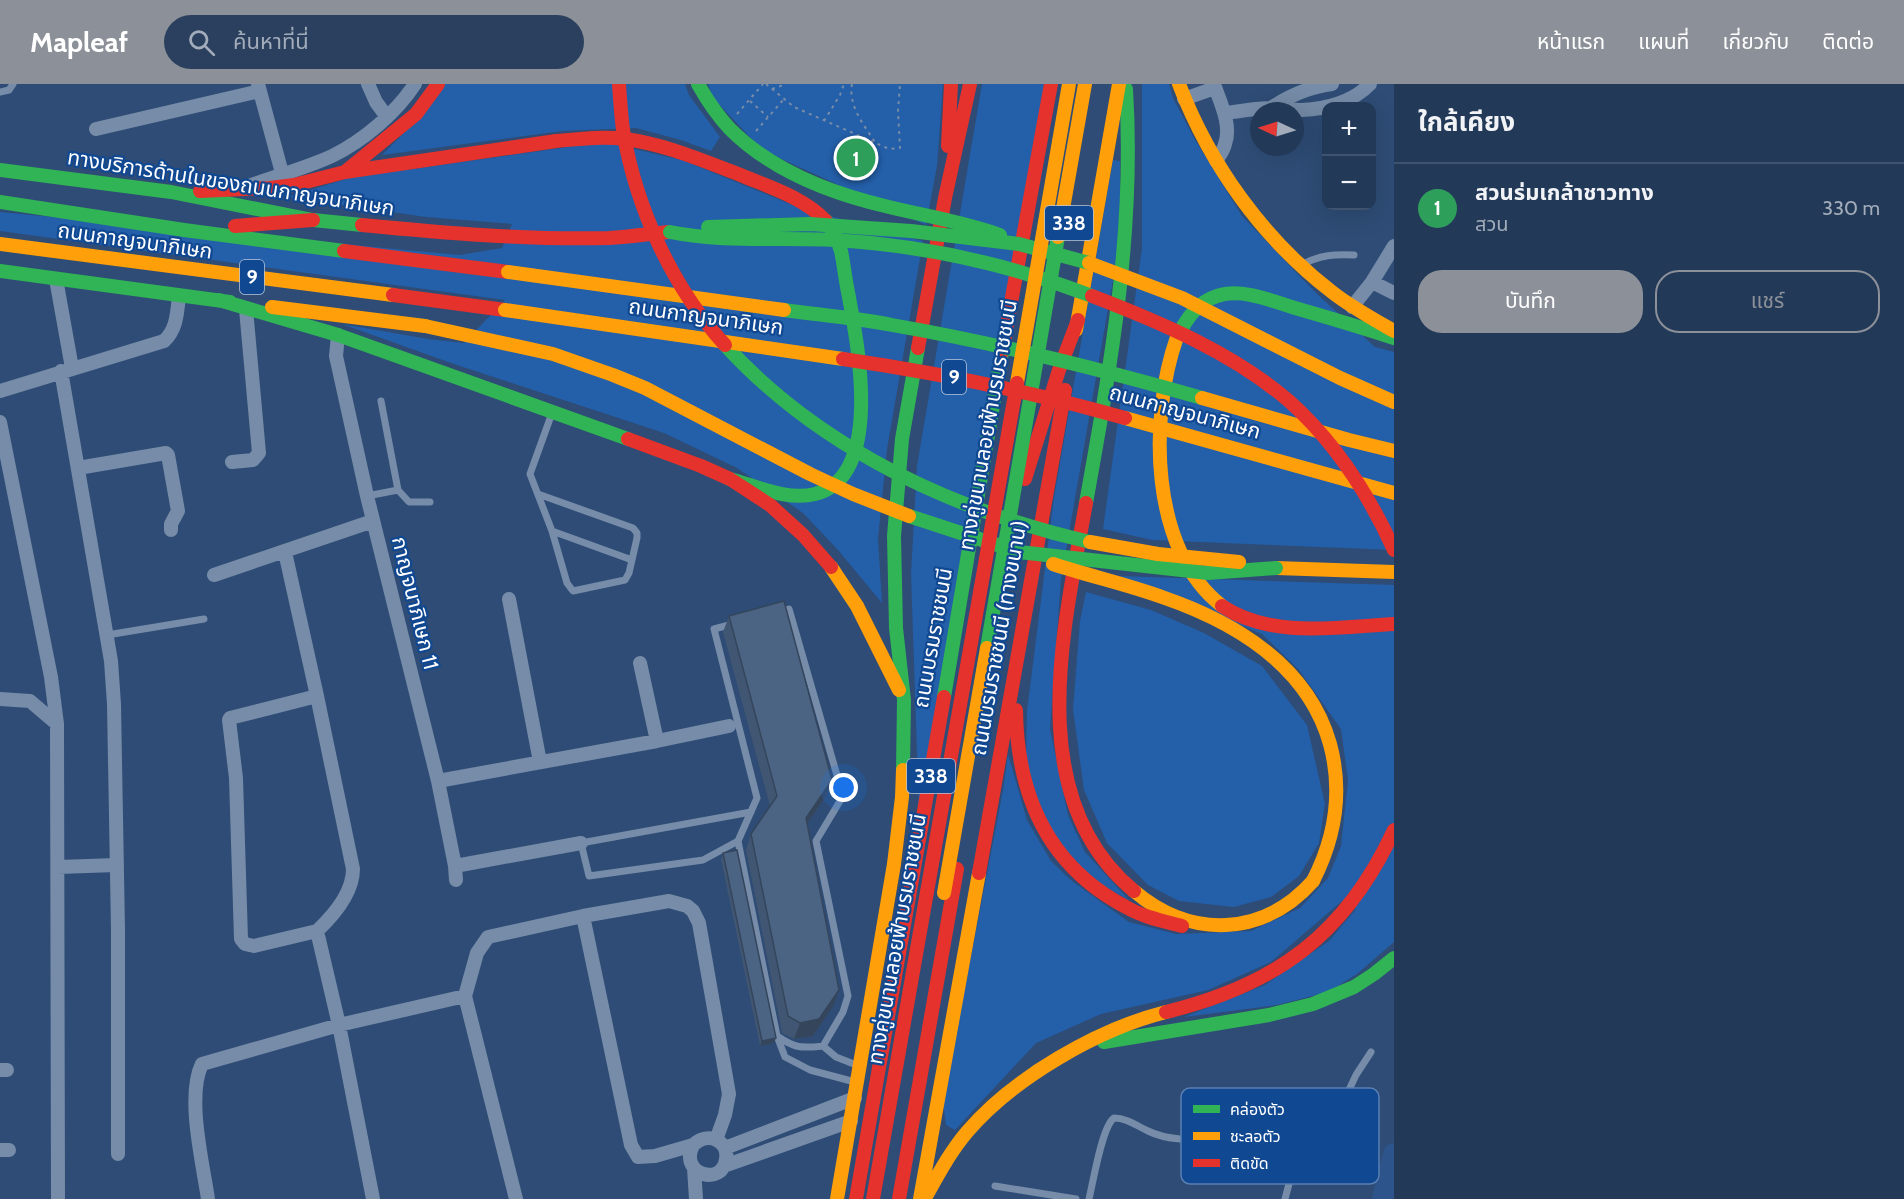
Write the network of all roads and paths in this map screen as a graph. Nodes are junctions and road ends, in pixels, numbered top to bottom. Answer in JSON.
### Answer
{"nodes":[{"id":1,"x":13,"y":84,"type":"edge"},
{"id":2,"x":368,"y":84,"type":"edge"},
{"id":3,"x":414,"y":84,"type":"edge"},
{"id":4,"x":438,"y":84,"type":"edge"},
{"id":5,"x":619,"y":84,"type":"edge"},
{"id":6,"x":698,"y":84,"type":"edge"},
{"id":7,"x":766,"y":84,"type":"edge"},
{"id":8,"x":786,"y":84,"type":"edge"},
{"id":9,"x":844,"y":84,"type":"edge"},
{"id":10,"x":852,"y":84,"type":"edge"},
{"id":11,"x":900,"y":84,"type":"edge"},
{"id":12,"x":951,"y":84,"type":"edge"},
{"id":13,"x":970,"y":84,"type":"edge"},
{"id":14,"x":1051,"y":84,"type":"edge"},
{"id":15,"x":1069,"y":84,"type":"edge"},
{"id":16,"x":1085,"y":84,"type":"edge"},
{"id":17,"x":1093,"y":84,"type":"edge"},
{"id":18,"x":1119,"y":84,"type":"edge"},
{"id":19,"x":1125,"y":84,"type":"edge"},
{"id":20,"x":1179,"y":84,"type":"edge"},
{"id":21,"x":1332,"y":84,"type":"edge"},
{"id":22,"x":1370,"y":84,"type":"edge"},
{"id":23,"x":1215,"y":86,"type":"edge"},
{"id":24,"x":259,"y":87,"type":"edge"},
{"id":25,"x":772,"y":89,"type":"junction"},
{"id":26,"x":0,"y":92,"type":"edge"},
{"id":27,"x":1184,"y":99,"type":"junction"},
{"id":28,"x":749,"y":100,"type":"dead end"},
{"id":29,"x":1279,"y":102,"type":"edge"},
{"id":30,"x":1250,"y":110,"type":"edge"},
{"id":31,"x":1304,"y":110,"type":"edge"},
{"id":32,"x":1224,"y":113,"type":"junction"},
{"id":33,"x":387,"y":117,"type":"junction"},
{"id":34,"x":768,"y":117,"type":"dead end"},
{"id":35,"x":824,"y":121,"type":"junction"},
{"id":36,"x":96,"y":129,"type":"dead end"},
{"id":37,"x":875,"y":142,"type":"junction"},
{"id":38,"x":1216,"y":161,"type":"junction"},
{"id":39,"x":0,"y":170,"type":"edge"},
{"id":40,"x":345,"y":172,"type":"junction"},
{"id":41,"x":282,"y":173,"type":"junction"},
{"id":42,"x":949,"y":178,"type":"junction"},
{"id":43,"x":242,"y":189,"type":"junction"},
{"id":44,"x":171,"y":192,"type":"junction"},
{"id":45,"x":0,"y":202,"type":"edge"},
{"id":46,"x":313,"y":220,"type":"junction"},
{"id":47,"x":184,"y":230,"type":"junction"},
{"id":48,"x":670,"y":232,"type":"junction"},
{"id":49,"x":0,"y":244,"type":"edge"},
{"id":50,"x":1017,"y":244,"type":"junction"},
{"id":51,"x":1394,"y":246,"type":"edge"},
{"id":52,"x":1354,"y":255,"type":"dead end"},
{"id":53,"x":1301,"y":265,"type":"junction"},
{"id":54,"x":0,"y":271,"type":"edge"},
{"id":55,"x":56,"y":279,"type":"junction"},
{"id":56,"x":1372,"y":282,"type":"junction"},
{"id":57,"x":1394,"y":293,"type":"edge"},
{"id":58,"x":179,"y":296,"type":"junction"},
{"id":59,"x":219,"y":300,"type":"junction"},
{"id":60,"x":1352,"y":307,"type":"junction"},
{"id":61,"x":246,"y":309,"type":"junction"},
{"id":62,"x":1078,"y":320,"type":"junction"},
{"id":63,"x":1394,"y":331,"type":"edge"},
{"id":64,"x":338,"y":335,"type":"junction"},
{"id":65,"x":1394,"y":338,"type":"edge"},
{"id":66,"x":66,"y":370,"type":"junction"},
{"id":67,"x":0,"y":391,"type":"edge"},
{"id":68,"x":381,"y":401,"type":"dead end"},
{"id":69,"x":1394,"y":402,"type":"edge"},
{"id":70,"x":553,"y":411,"type":"junction"},
{"id":71,"x":0,"y":422,"type":"edge"},
{"id":72,"x":1394,"y":451,"type":"edge"},
{"id":73,"x":232,"y":462,"type":"dead end"},
{"id":74,"x":78,"y":468,"type":"junction"},
{"id":75,"x":1025,"y":478,"type":"junction"},
{"id":76,"x":730,"y":479,"type":"junction"},
{"id":77,"x":398,"y":490,"type":"junction"},
{"id":78,"x":1394,"y":493,"type":"edge"},
{"id":79,"x":538,"y":494,"type":"junction"},
{"id":80,"x":367,"y":496,"type":"junction"},
{"id":81,"x":430,"y":502,"type":"dead end"},
{"id":82,"x":374,"y":521,"type":"junction"},
{"id":83,"x":171,"y":530,"type":"dead end"},
{"id":84,"x":552,"y":531,"type":"junction"},
{"id":85,"x":1394,"y":550,"type":"edge"},
{"id":86,"x":285,"y":552,"type":"junction"},
{"id":87,"x":1019,"y":552,"type":"junction"},
{"id":88,"x":632,"y":560,"type":"junction"},
{"id":89,"x":1276,"y":568,"type":"junction"},
{"id":90,"x":1394,"y":572,"type":"edge"},
{"id":91,"x":214,"y":575,"type":"dead end"},
{"id":92,"x":509,"y":599,"type":"dead end"},
{"id":93,"x":768,"y":614,"type":"edge"},
{"id":94,"x":204,"y":619,"type":"dead end"},
{"id":95,"x":746,"y":620,"type":"edge"},
{"id":96,"x":1394,"y":624,"type":"edge"},
{"id":97,"x":107,"y":635,"type":"junction"},
{"id":98,"x":1017,"y":657,"type":"junction"},
{"id":99,"x":640,"y":663,"type":"dead end"},
{"id":100,"x":317,"y":696,"type":"junction"},
{"id":101,"x":0,"y":699,"type":"edge"},
{"id":102,"x":904,"y":699,"type":"junction"},
{"id":103,"x":57,"y":724,"type":"junction"},
{"id":104,"x":729,"y":726,"type":"dead end"},
{"id":105,"x":657,"y":741,"type":"junction"},
{"id":106,"x":540,"y":762,"type":"junction"},
{"id":107,"x":438,"y":781,"type":"junction"},
{"id":108,"x":751,"y":812,"type":"junction"},
{"id":109,"x":1394,"y":830,"type":"edge"},
{"id":110,"x":738,"y":841,"type":"junction"},
{"id":111,"x":581,"y":843,"type":"junction"},
{"id":112,"x":117,"y":865,"type":"junction"},
{"id":113,"x":58,"y":867,"type":"junction"},
{"id":114,"x":583,"y":916,"type":"junction"},
{"id":115,"x":1224,"y":927,"type":"junction"},
{"id":116,"x":317,"y":931,"type":"junction"},
{"id":117,"x":1394,"y":958,"type":"edge"},
{"id":118,"x":465,"y":996,"type":"junction"},
{"id":119,"x":339,"y":1025,"type":"junction"},
{"id":120,"x":777,"y":1036,"type":"junction"},
{"id":121,"x":1084,"y":1045,"type":"junction"},
{"id":122,"x":824,"y":1046,"type":"junction"},
{"id":123,"x":1371,"y":1052,"type":"dead end"},
{"id":124,"x":860,"y":1066,"type":"junction"},
{"id":125,"x":857,"y":1083,"type":"junction"},
{"id":126,"x":1350,"y":1088,"type":"edge"},
{"id":127,"x":855,"y":1098,"type":"junction"},
{"id":128,"x":850,"y":1121,"type":"junction"},
{"id":129,"x":1181,"y":1140,"type":"edge"},
{"id":130,"x":720,"y":1144,"type":"junction"},
{"id":131,"x":693,"y":1145,"type":"junction"},
{"id":132,"x":118,"y":1154,"type":"dead end"},
{"id":133,"x":724,"y":1166,"type":"junction"},
{"id":134,"x":694,"y":1168,"type":"junction"},
{"id":135,"x":1289,"y":1184,"type":"edge"},
{"id":136,"x":995,"y":1186,"type":"dead end"},
{"id":137,"x":58,"y":1199,"type":"edge"},
{"id":138,"x":208,"y":1199,"type":"edge"},
{"id":139,"x":373,"y":1199,"type":"edge"},
{"id":140,"x":516,"y":1199,"type":"edge"},
{"id":141,"x":696,"y":1199,"type":"edge"},
{"id":142,"x":837,"y":1199,"type":"edge"},
{"id":143,"x":856,"y":1199,"type":"edge"},
{"id":144,"x":873,"y":1199,"type":"edge"},
{"id":145,"x":890,"y":1199,"type":"edge"},
{"id":146,"x":899,"y":1199,"type":"edge"},
{"id":147,"x":922,"y":1199,"type":"edge"},
{"id":148,"x":1076,"y":1199,"type":"edge"},
{"id":149,"x":1089,"y":1199,"type":"edge"},
{"id":150,"x":1285,"y":1199,"type":"edge"}],
"edges":[{"from":1,"to":26,"type":"lane"},
{"from":2,"to":33,"type":"street"},
{"from":3,"to":33,"type":"street"},
{"from":4,"to":40,"type":"main road"},
{"from":5,"to":89,"type":"main road","bridge":true},
{"from":6,"to":50,"type":"main road","bridge":true},
{"from":7,"to":25,"type":"path"},
{"from":8,"to":25,"type":"path"},
{"from":9,"to":35,"type":"path"},
{"from":10,"to":37,"type":"path"},
{"from":11,"to":37,"type":"path"},
{"from":12,"to":42,"type":"main road"},
{"from":13,"to":42,"type":"main road","number":"338"},
{"from":14,"to":143,"type":"main road","name":"ถนนบรมราชชนนี","number":"338"},
{"from":15,"to":144,"type":"main road","name":"ทางคู่ขนานลอยฟ้าบรมราชชนนี","number":"338","bridge":true},
{"from":16,"to":145,"type":"main road","name":"ทางคู่ขนานลอยฟ้าบรมราชชนนี","number":"338","bridge":true},
{"from":17,"to":75,"type":"main road","number":"338"},
{"from":18,"to":62,"type":"main road","name":"ถนนบรมราชชนนี (ทางขนาน)","number":"338"},
{"from":19,"to":115,"type":"main road"},
{"from":20,"to":27,"type":"main road"},
{"from":21,"to":29,"type":"street"},
{"from":22,"to":31,"type":"street"},
{"from":23,"to":27,"type":"street"},
{"from":23,"to":32,"type":"street"},
{"from":24,"to":36,"type":"street"},
{"from":24,"to":41,"type":"street"},
{"from":25,"to":35,"type":"path"},
{"from":27,"to":38,"type":"main road"},
{"from":28,"to":34,"type":"path"},
{"from":30,"to":32,"type":"street"},
{"from":32,"to":38,"type":"street"},
{"from":33,"to":41,"type":"street"},
{"from":35,"to":37,"type":"path"},
{"from":38,"to":53,"type":"main road"},
{"from":39,"to":44,"type":"main road","name":"ทางบริการด้านในของถนนกาญจนาภิเษก"},
{"from":40,"to":43,"type":"main road"},
{"from":40,"to":76,"type":"main road"},
{"from":41,"to":43,"type":"street"},
{"from":42,"to":102,"type":"main road","number":"338"},
{"from":43,"to":44,"type":"main road"},
{"from":44,"to":46,"type":"main road","name":"ทางบริการด้านในของถนนกาญจนาภิเษก"},
{"from":45,"to":47,"type":"main road","name":"ถนนกาญจนาภิเษก","number":"9"},
{"from":46,"to":47,"type":"main road"},
{"from":46,"to":48,"type":"main road","name":"ทางบริการด้านในของถนนกาญจนาภิเษก"},
{"from":47,"to":72,"type":"main road","name":"ถนนกาญจนาภิเษก","number":"9","bridge":true},
{"from":48,"to":50,"type":"main road","name":"ทางบริการด้านในของถนนกาญจนาภิเษก","bridge":true},
{"from":48,"to":85,"type":"main road","bridge":true},
{"from":49,"to":78,"type":"main road","name":"ถนนกาญจนาภิเษก","number":"9","bridge":true},
{"from":50,"to":69,"type":"main road","name":"ทางบริการด้านในของถนนกาญจนาภิเษก","bridge":true},
{"from":51,"to":56,"type":"street"},
{"from":52,"to":53,"type":"lane"},
{"from":53,"to":60,"type":"main road"},
{"from":54,"to":55,"type":"main road"},
{"from":55,"to":58,"type":"main road"},
{"from":55,"to":66,"type":"street"},
{"from":56,"to":57,"type":"street"},
{"from":56,"to":60,"type":"street"},
{"from":58,"to":59,"type":"main road"},
{"from":58,"to":66,"type":"street"},
{"from":59,"to":61,"type":"main road"},
{"from":59,"to":87,"type":"main road","bridge":true},
{"from":60,"to":63,"type":"main road"},
{"from":61,"to":64,"type":"main road"},
{"from":61,"to":73,"type":"street"},
{"from":62,"to":75,"type":"main road"},
{"from":62,"to":98,"type":"main road","name":"ถนนบรมราชชนนี (ทางขนาน)","number":"338"},
{"from":64,"to":70,"type":"main road"},
{"from":64,"to":80,"type":"street","name":"กาญจนาภิเษก 11"},
{"from":65,"to":96,"type":"main road"},
{"from":66,"to":67,"type":"street"},
{"from":66,"to":74,"type":"street"},
{"from":68,"to":77,"type":"lane"},
{"from":70,"to":76,"type":"main road"},
{"from":70,"to":79,"type":"lane"},
{"from":71,"to":103,"type":"street"},
{"from":74,"to":83,"type":"street"},
{"from":74,"to":97,"type":"street"},
{"from":75,"to":146,"type":"main road","number":"338"},
{"from":76,"to":102,"type":"main road"},
{"from":77,"to":80,"type":"lane"},
{"from":77,"to":81,"type":"lane"},
{"from":79,"to":84,"type":"lane"},
{"from":79,"to":88,"type":"lane"},
{"from":80,"to":82,"type":"street","name":"กาญจนาภิเษก 11"},
{"from":82,"to":86,"type":"street"},
{"from":82,"to":107,"type":"street","name":"กาญจนาภิเษก 11"},
{"from":84,"to":88,"type":"lane"},
{"from":84,"to":88,"type":"lane"},
{"from":86,"to":91,"type":"street"},
{"from":86,"to":100,"type":"street"},
{"from":87,"to":89,"type":"main road","bridge":true},
{"from":87,"to":115,"type":"main road","bridge":true},
{"from":89,"to":90,"type":"main road"},
{"from":92,"to":106,"type":"street"},
{"from":93,"to":122,"type":"lane"},
{"from":94,"to":97,"type":"lane"},
{"from":95,"to":108,"type":"lane"},
{"from":97,"to":112,"type":"street"},
{"from":98,"to":115,"type":"main road"},
{"from":98,"to":147,"type":"main road","name":"ถนนบรมราชชนนี (ทางขนาน)","number":"338"},
{"from":99,"to":105,"type":"street"},
{"from":100,"to":116,"type":"street"},
{"from":100,"to":116,"type":"street"},
{"from":101,"to":103,"type":"street"},
{"from":102,"to":124,"type":"main road","number":"338"},
{"from":103,"to":113,"type":"street"},
{"from":104,"to":105,"type":"street"},
{"from":105,"to":106,"type":"street"},
{"from":106,"to":107,"type":"street"},
{"from":107,"to":111,"type":"street","name":"กาญจนาภิเษก 11"},
{"from":108,"to":110,"type":"lane"},
{"from":108,"to":111,"type":"lane"},
{"from":109,"to":121,"type":"main road"},
{"from":110,"to":111,"type":"lane"},
{"from":110,"to":120,"type":"lane"},
{"from":112,"to":113,"type":"street"},
{"from":112,"to":132,"type":"street"},
{"from":113,"to":137,"type":"street"},
{"from":114,"to":118,"type":"street"},
{"from":114,"to":130,"type":"street"},
{"from":114,"to":131,"type":"street"},
{"from":116,"to":119,"type":"street"},
{"from":117,"to":121,"type":"main road"},
{"from":118,"to":119,"type":"street"},
{"from":118,"to":140,"type":"street"},
{"from":119,"to":138,"type":"street"},
{"from":119,"to":139,"type":"street"},
{"from":120,"to":122,"type":"lane"},
{"from":120,"to":125,"type":"lane"},
{"from":121,"to":147,"type":"main road"},
{"from":122,"to":124,"type":"lane"},
{"from":123,"to":126,"type":"lane"},
{"from":124,"to":125,"type":"main road","number":"338"},
{"from":125,"to":127,"type":"main road","number":"338"},
{"from":127,"to":128,"type":"main road","number":"338"},
{"from":127,"to":130,"type":"street"},
{"from":128,"to":133,"type":"street"},
{"from":128,"to":142,"type":"main road","number":"338"},
{"from":129,"to":149,"type":"lane"},
{"from":130,"to":131,"type":"street"},
{"from":130,"to":133,"type":"street"},
{"from":131,"to":134,"type":"street"},
{"from":133,"to":134,"type":"street"},
{"from":134,"to":141,"type":"street"},
{"from":135,"to":150,"type":"lane"},
{"from":136,"to":148,"type":"lane"}]}
